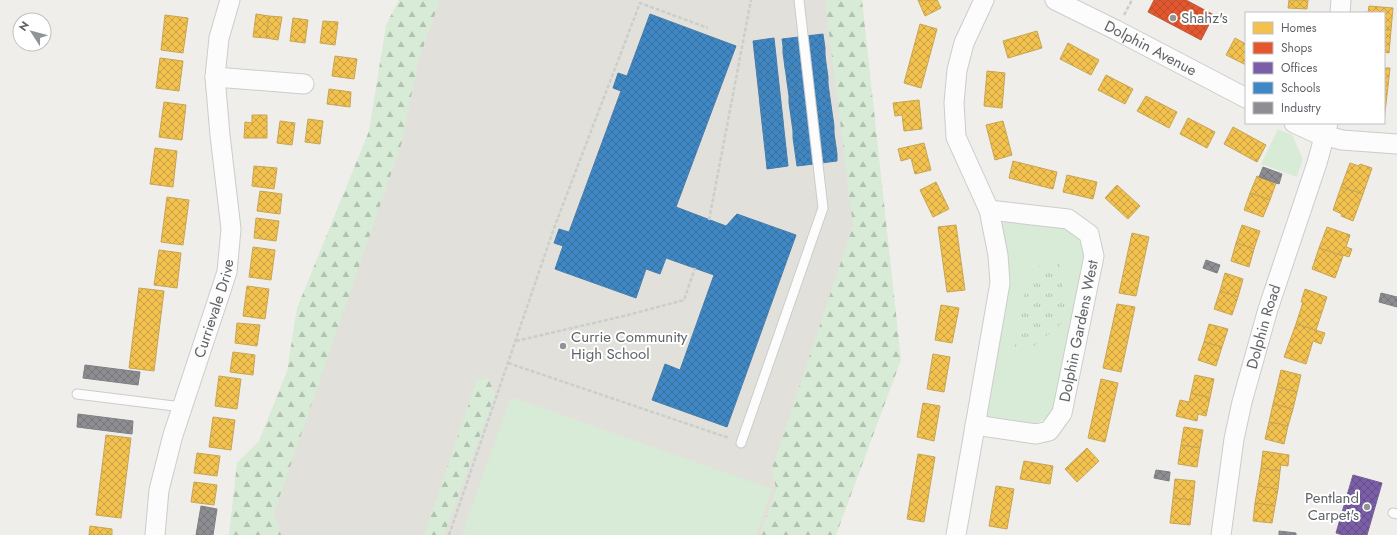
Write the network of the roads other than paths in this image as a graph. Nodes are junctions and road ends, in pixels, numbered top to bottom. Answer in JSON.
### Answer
{"nodes":[{"id":1,"x":230,"y":0,"type":"edge"},
{"id":2,"x":799,"y":0,"type":"edge"},
{"id":3,"x":984,"y":0,"type":"edge"},
{"id":4,"x":1055,"y":0,"type":"edge"},
{"id":5,"x":1341,"y":0,"type":"edge"},
{"id":6,"x":1340,"y":12,"type":"edge"},
{"id":7,"x":215,"y":77,"type":"junction"},
{"id":8,"x":304,"y":84,"type":"dead end"},
{"id":9,"x":1245,"y":97,"type":"edge"},
{"id":10,"x":1299,"y":124,"type":"edge"},
{"id":11,"x":1326,"y":129,"type":"edge"},
{"id":12,"x":1397,"y":144,"type":"edge"},
{"id":13,"x":989,"y":210,"type":"junction"},
{"id":14,"x":77,"y":394,"type":"dead end"},
{"id":15,"x":182,"y":407,"type":"junction"},
{"id":16,"x":974,"y":425,"type":"junction"},
{"id":17,"x":741,"y":443,"type":"road end"},
{"id":18,"x":154,"y":535,"type":"edge"},
{"id":19,"x":956,"y":535,"type":"edge"},
{"id":20,"x":1221,"y":535,"type":"edge"}],
"edges":[{"from":1,"to":7,"type":"street","name":"Currievale Drive"},
{"from":2,"to":17,"type":"lane"},
{"from":3,"to":13,"type":"street"},
{"from":4,"to":9,"type":"street","name":"Dolphin Avenue"},
{"from":5,"to":6,"type":"street"},
{"from":7,"to":8,"type":"street"},
{"from":7,"to":15,"type":"street","name":"Currievale Drive"},
{"from":10,"to":11,"type":"street"},
{"from":11,"to":12,"type":"street"},
{"from":11,"to":20,"type":"street","name":"Dolphin Road"},
{"from":13,"to":16,"type":"street"},
{"from":13,"to":16,"type":"street","name":"Dolphin Gardens West"},
{"from":14,"to":15,"type":"lane"},
{"from":15,"to":18,"type":"street","name":"Currievale Drive"},
{"from":16,"to":19,"type":"street"}]}
